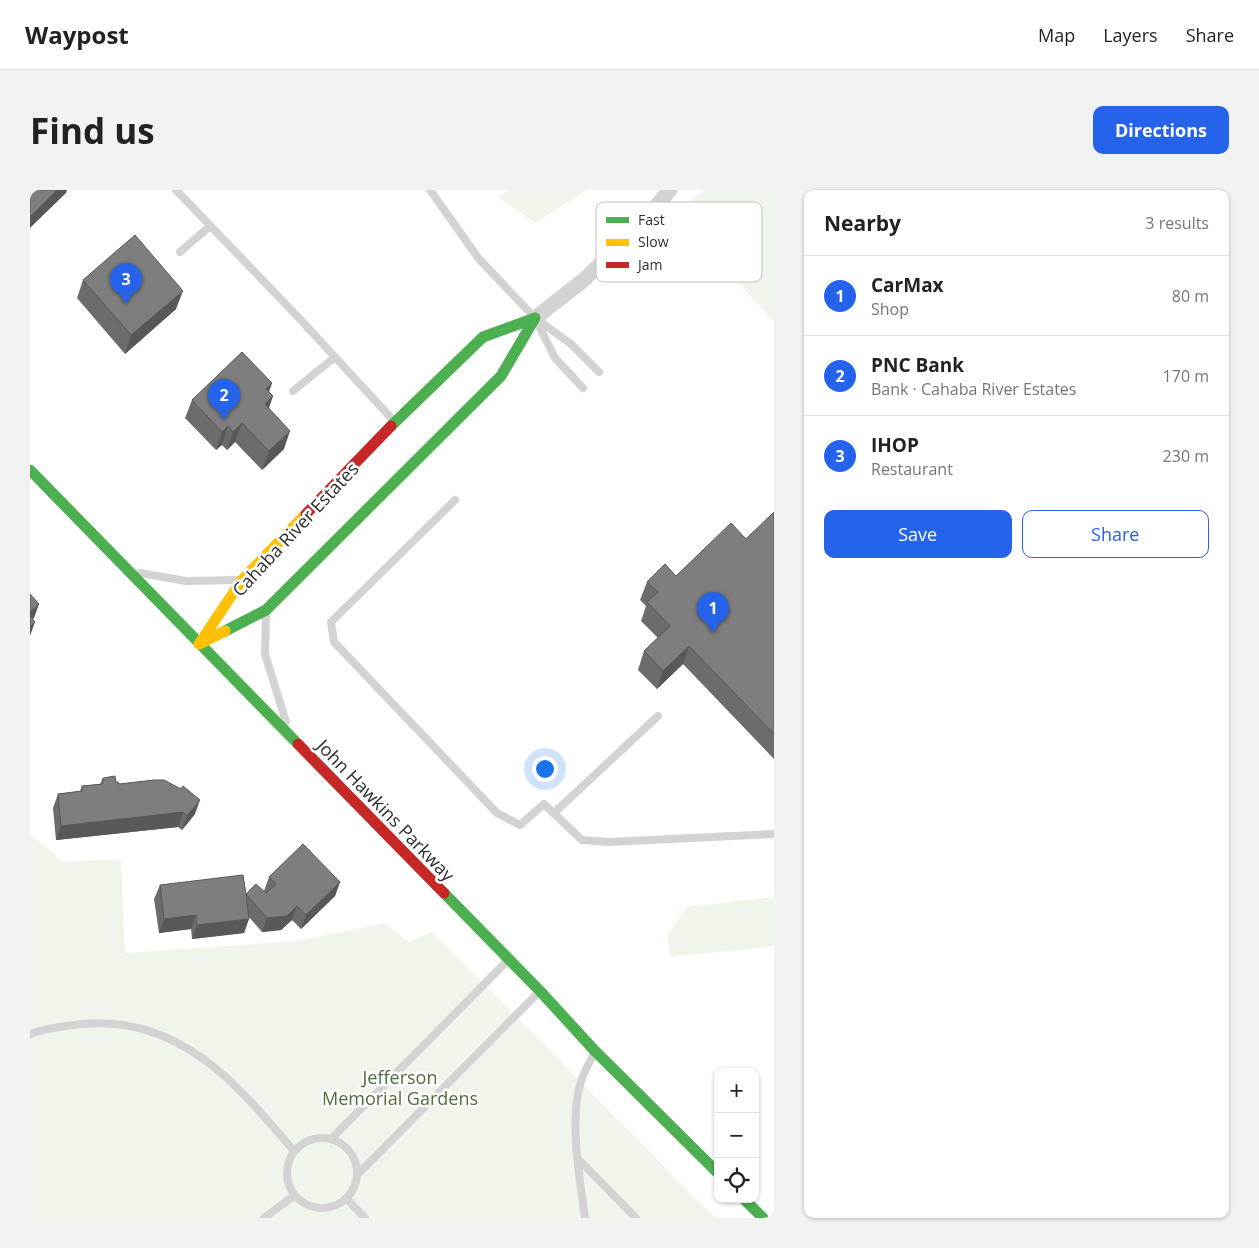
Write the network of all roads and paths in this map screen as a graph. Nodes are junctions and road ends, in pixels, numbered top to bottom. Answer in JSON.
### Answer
{"nodes":[{"id":1,"x":176,"y":190,"type":"edge"},
{"id":2,"x":670,"y":190,"type":"edge"},
{"id":3,"x":434,"y":191,"type":"edge"},
{"id":4,"x":660,"y":202,"type":"edge"},
{"id":5,"x":210,"y":226,"type":"junction"},
{"id":6,"x":180,"y":252,"type":"dead end"},
{"id":7,"x":596,"y":269,"type":"edge"},
{"id":8,"x":535,"y":318,"type":"junction"},
{"id":9,"x":335,"y":357,"type":"junction"},
{"id":10,"x":599,"y":372,"type":"dead end"},
{"id":11,"x":583,"y":388,"type":"dead end"},
{"id":12,"x":293,"y":391,"type":"dead end"},
{"id":13,"x":395,"y":422,"type":"junction"},
{"id":14,"x":30,"y":470,"type":"edge"},
{"id":15,"x":455,"y":500,"type":"dead end"},
{"id":16,"x":128,"y":570,"type":"junction"},
{"id":17,"x":242,"y":580,"type":"junction"},
{"id":18,"x":266,"y":610,"type":"junction"},
{"id":19,"x":198,"y":644,"type":"junction"},
{"id":20,"x":658,"y":716,"type":"dead end"},
{"id":21,"x":290,"y":735,"type":"junction"},
{"id":22,"x":554,"y":813,"type":"junction"},
{"id":23,"x":774,"y":834,"type":"edge"},
{"id":24,"x":508,"y":960,"type":"junction"},
{"id":25,"x":540,"y":991,"type":"junction"},
{"id":26,"x":30,"y":1034,"type":"edge"},
{"id":27,"x":595,"y":1051,"type":"junction"},
{"id":28,"x":331,"y":1139,"type":"junction"},
{"id":29,"x":294,"y":1151,"type":"junction"},
{"id":30,"x":578,"y":1159,"type":"junction"},
{"id":31,"x":714,"y":1169,"type":"edge"},
{"id":32,"x":357,"y":1175,"type":"junction"},
{"id":33,"x":295,"y":1195,"type":"junction"},
{"id":34,"x":346,"y":1198,"type":"junction"},
{"id":35,"x":748,"y":1203,"type":"edge"},
{"id":36,"x":264,"y":1218,"type":"edge"},
{"id":37,"x":364,"y":1218,"type":"edge"},
{"id":38,"x":584,"y":1218,"type":"edge"},
{"id":39,"x":636,"y":1218,"type":"edge"},
{"id":40,"x":763,"y":1218,"type":"edge"}],
"edges":[{"from":1,"to":5,"type":"lane"},
{"from":2,"to":4,"type":"street","name":"Cahaba River Estates"},
{"from":3,"to":8,"type":"lane"},
{"from":5,"to":6,"type":"lane"},
{"from":5,"to":9,"type":"lane"},
{"from":7,"to":8,"type":"street","name":"Cahaba River Estates"},
{"from":8,"to":10,"type":"lane"},
{"from":8,"to":11,"type":"lane"},
{"from":8,"to":13,"type":"main road","name":"Cahaba River Estates"},
{"from":8,"to":18,"type":"main road","name":"Cahaba River Estates"},
{"from":9,"to":12,"type":"lane"},
{"from":9,"to":13,"type":"lane"},
{"from":13,"to":17,"type":"main road","name":"Cahaba River Estates"},
{"from":14,"to":16,"type":"main road","name":"John Hawkins Parkway"},
{"from":15,"to":22,"type":"lane"},
{"from":16,"to":17,"type":"lane"},
{"from":16,"to":19,"type":"main road","name":"John Hawkins Parkway"},
{"from":17,"to":19,"type":"main road","name":"Cahaba River Estates"},
{"from":18,"to":19,"type":"main road","name":"Cahaba River Estates"},
{"from":18,"to":21,"type":"lane"},
{"from":19,"to":21,"type":"main road","name":"John Hawkins Parkway"},
{"from":20,"to":22,"type":"lane"},
{"from":21,"to":24,"type":"main road","name":"John Hawkins Parkway"},
{"from":22,"to":23,"type":"lane"},
{"from":24,"to":25,"type":"main road","name":"John Hawkins Parkway"},
{"from":24,"to":28,"type":"lane"},
{"from":25,"to":27,"type":"main road","name":"John Hawkins Parkway"},
{"from":25,"to":32,"type":"lane"},
{"from":26,"to":29,"type":"lane"},
{"from":27,"to":30,"type":"lane"},
{"from":27,"to":31,"type":"main road","name":"John Hawkins Parkway"},
{"from":28,"to":29,"type":"lane"},
{"from":28,"to":32,"type":"lane"},
{"from":29,"to":33,"type":"lane"},
{"from":30,"to":38,"type":"lane"},
{"from":30,"to":39,"type":"lane"},
{"from":32,"to":34,"type":"lane"},
{"from":33,"to":34,"type":"lane"},
{"from":33,"to":36,"type":"lane"},
{"from":34,"to":37,"type":"lane"},
{"from":35,"to":40,"type":"main road"}]}
